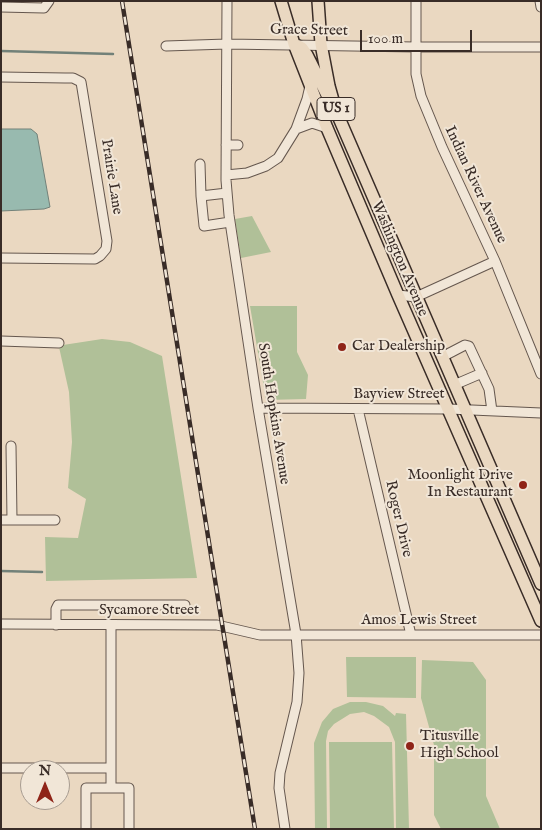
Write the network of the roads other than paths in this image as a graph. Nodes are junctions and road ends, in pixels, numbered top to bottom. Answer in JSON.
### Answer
{"nodes":[{"id":1,"x":227,"y":1,"type":"edge"},
{"id":2,"x":281,"y":1,"type":"edge"},
{"id":3,"x":318,"y":1,"type":"edge"},
{"id":4,"x":416,"y":1,"type":"edge"},
{"id":5,"x":540,"y":1,"type":"edge"},
{"id":6,"x":46,"y":4,"type":"edge"},
{"id":7,"x":1,"y":7,"type":"edge"},
{"id":8,"x":541,"y":7,"type":"edge"},
{"id":9,"x":227,"y":44,"type":"junction"},
{"id":10,"x":294,"y":44,"type":"junction"},
{"id":11,"x":321,"y":44,"type":"junction"},
{"id":12,"x":166,"y":46,"type":"dead end"},
{"id":13,"x":416,"y":47,"type":"junction"},
{"id":14,"x":541,"y":47,"type":"edge"},
{"id":15,"x":1,"y":77,"type":"edge"},
{"id":16,"x":310,"y":86,"type":"junction"},
{"id":17,"x":336,"y":111,"type":"junction"},
{"id":18,"x":326,"y":128,"type":"junction"},
{"id":19,"x":294,"y":133,"type":"junction"},
{"id":20,"x":226,"y":145,"type":"junction"},
{"id":21,"x":238,"y":145,"type":"dead end"},
{"id":22,"x":200,"y":164,"type":"dead end"},
{"id":23,"x":361,"y":170,"type":"junction"},
{"id":24,"x":226,"y":175,"type":"junction"},
{"id":25,"x":348,"y":177,"type":"junction"},
{"id":26,"x":227,"y":193,"type":"junction"},
{"id":27,"x":201,"y":196,"type":"junction"},
{"id":28,"x":230,"y":222,"type":"junction"},
{"id":29,"x":1,"y":258,"type":"edge"},
{"id":30,"x":495,"y":261,"type":"junction"},
{"id":31,"x":398,"y":295,"type":"junction"},
{"id":32,"x":416,"y":297,"type":"junction"},
{"id":33,"x":1,"y":341,"type":"edge"},
{"id":34,"x":59,"y":343,"type":"dead end"},
{"id":35,"x":442,"y":356,"type":"junction"},
{"id":36,"x":482,"y":372,"type":"junction"},
{"id":37,"x":541,"y":374,"type":"edge"},
{"id":38,"x":454,"y":385,"type":"junction"},
{"id":39,"x":258,"y":408,"type":"junction"},
{"id":40,"x":358,"y":409,"type":"junction"},
{"id":41,"x":449,"y":410,"type":"junction"},
{"id":42,"x":466,"y":410,"type":"junction"},
{"id":43,"x":492,"y":411,"type":"junction"},
{"id":44,"x":541,"y":413,"type":"edge"},
{"id":45,"x":11,"y":446,"type":"dead end"},
{"id":46,"x":512,"y":518,"type":"junction"},
{"id":47,"x":1,"y":520,"type":"edge"},
{"id":48,"x":12,"y":520,"type":"junction"},
{"id":49,"x":55,"y":520,"type":"dead end"},
{"id":50,"x":498,"y":524,"type":"junction"},
{"id":51,"x":541,"y":584,"type":"edge"},
{"id":52,"x":185,"y":605,"type":"dead end"},
{"id":53,"x":541,"y":621,"type":"edge"},
{"id":54,"x":1,"y":624,"type":"edge"},
{"id":55,"x":56,"y":624,"type":"junction"},
{"id":56,"x":111,"y":625,"type":"junction"},
{"id":57,"x":296,"y":634,"type":"junction"},
{"id":58,"x":411,"y":635,"type":"junction"},
{"id":59,"x":541,"y":635,"type":"edge"},
{"id":60,"x":1,"y":768,"type":"edge"},
{"id":61,"x":111,"y":768,"type":"junction"},
{"id":62,"x":111,"y":788,"type":"junction"},
{"id":63,"x":86,"y":829,"type":"edge"},
{"id":64,"x":129,"y":829,"type":"edge"},
{"id":65,"x":285,"y":829,"type":"edge"}],
"edges":[{"from":1,"to":9,"type":"street","name":"South Hopkins Avenue"},
{"from":2,"to":10,"type":"main road","number":"US 1"},
{"from":3,"to":11,"type":"main road","name":"Washington Avenue","number":"US 1"},
{"from":4,"to":13,"type":"street","name":"Indian River Avenue"},
{"from":5,"to":8,"type":"street"},
{"from":6,"to":7,"type":"street"},
{"from":9,"to":10,"type":"street","name":"Grace Street"},
{"from":9,"to":12,"type":"street","name":"Grace Street"},
{"from":9,"to":20,"type":"street","name":"South Hopkins Avenue"},
{"from":10,"to":11,"type":"street","name":"Grace Street"},
{"from":10,"to":16,"type":"main road","name":"Washington Avenue","number":"US 1"},
{"from":10,"to":17,"type":"main road"},
{"from":11,"to":13,"type":"street","name":"Grace Street"},
{"from":11,"to":17,"type":"main road","name":"Washington Avenue","number":"US 1"},
{"from":13,"to":14,"type":"street","name":"Grace Street"},
{"from":13,"to":30,"type":"street","name":"Indian River Avenue"},
{"from":15,"to":29,"type":"street","name":"Prairie Lane"},
{"from":16,"to":18,"type":"main road","name":"Washington Avenue","number":"US 1"},
{"from":16,"to":19,"type":"street"},
{"from":17,"to":23,"type":"main road","name":"Washington Avenue","number":"US 1"},
{"from":18,"to":19,"type":"street"},
{"from":18,"to":25,"type":"main road","name":"Washington Avenue","number":"US 1"},
{"from":19,"to":24,"type":"street"},
{"from":20,"to":21,"type":"street"},
{"from":20,"to":24,"type":"street","name":"South Hopkins Avenue"},
{"from":22,"to":27,"type":"street"},
{"from":23,"to":25,"type":"street"},
{"from":23,"to":32,"type":"main road","name":"Washington Avenue","number":"US 1"},
{"from":24,"to":26,"type":"street","name":"South Hopkins Avenue"},
{"from":25,"to":31,"type":"main road","name":"Washington Avenue","number":"US 1"},
{"from":26,"to":27,"type":"street"},
{"from":26,"to":28,"type":"street","name":"South Hopkins Avenue"},
{"from":27,"to":28,"type":"street"},
{"from":28,"to":39,"type":"street","name":"South Hopkins Avenue"},
{"from":30,"to":32,"type":"street"},
{"from":30,"to":37,"type":"street","name":"Indian River Avenue"},
{"from":31,"to":32,"type":"street"},
{"from":31,"to":41,"type":"main road","name":"Washington Avenue","number":"US 1"},
{"from":32,"to":35,"type":"main road","name":"Washington Avenue","number":"US 1"},
{"from":33,"to":34,"type":"street"},
{"from":35,"to":36,"type":"street"},
{"from":35,"to":38,"type":"main road","name":"Washington Avenue","number":"US 1"},
{"from":36,"to":38,"type":"street"},
{"from":36,"to":43,"type":"street"},
{"from":38,"to":42,"type":"main road","name":"Washington Avenue","number":"US 1"},
{"from":39,"to":40,"type":"street","name":"Bayview Street"},
{"from":39,"to":57,"type":"street","name":"South Hopkins Avenue"},
{"from":40,"to":41,"type":"street","name":"Bayview Street"},
{"from":40,"to":58,"type":"street","name":"Roger Drive"},
{"from":41,"to":42,"type":"street","name":"Bayview Street"},
{"from":41,"to":50,"type":"main road","name":"Washington Avenue","number":"US 1"},
{"from":42,"to":43,"type":"street","name":"Bayview Street"},
{"from":42,"to":46,"type":"main road","name":"Washington Avenue","number":"US 1"},
{"from":43,"to":44,"type":"street","name":"Bayview Street"},
{"from":45,"to":48,"type":"street"},
{"from":46,"to":50,"type":"main road"},
{"from":46,"to":51,"type":"main road","name":"Washington Avenue","number":"US 1"},
{"from":47,"to":48,"type":"street"},
{"from":48,"to":49,"type":"street"},
{"from":50,"to":53,"type":"main road","name":"Washington Avenue","number":"US 1"},
{"from":52,"to":55,"type":"street"},
{"from":54,"to":55,"type":"street","name":"Sycamore Street"},
{"from":55,"to":56,"type":"street","name":"Sycamore Street"},
{"from":56,"to":57,"type":"street","name":"Sycamore Street"},
{"from":56,"to":61,"type":"street"},
{"from":57,"to":58,"type":"street","name":"Amos Lewis Street"},
{"from":57,"to":65,"type":"street","name":"South Hopkins Avenue"},
{"from":58,"to":59,"type":"street","name":"Amos Lewis Street"},
{"from":60,"to":61,"type":"street"},
{"from":61,"to":62,"type":"street"},
{"from":62,"to":63,"type":"street"},
{"from":62,"to":64,"type":"street"}]}
